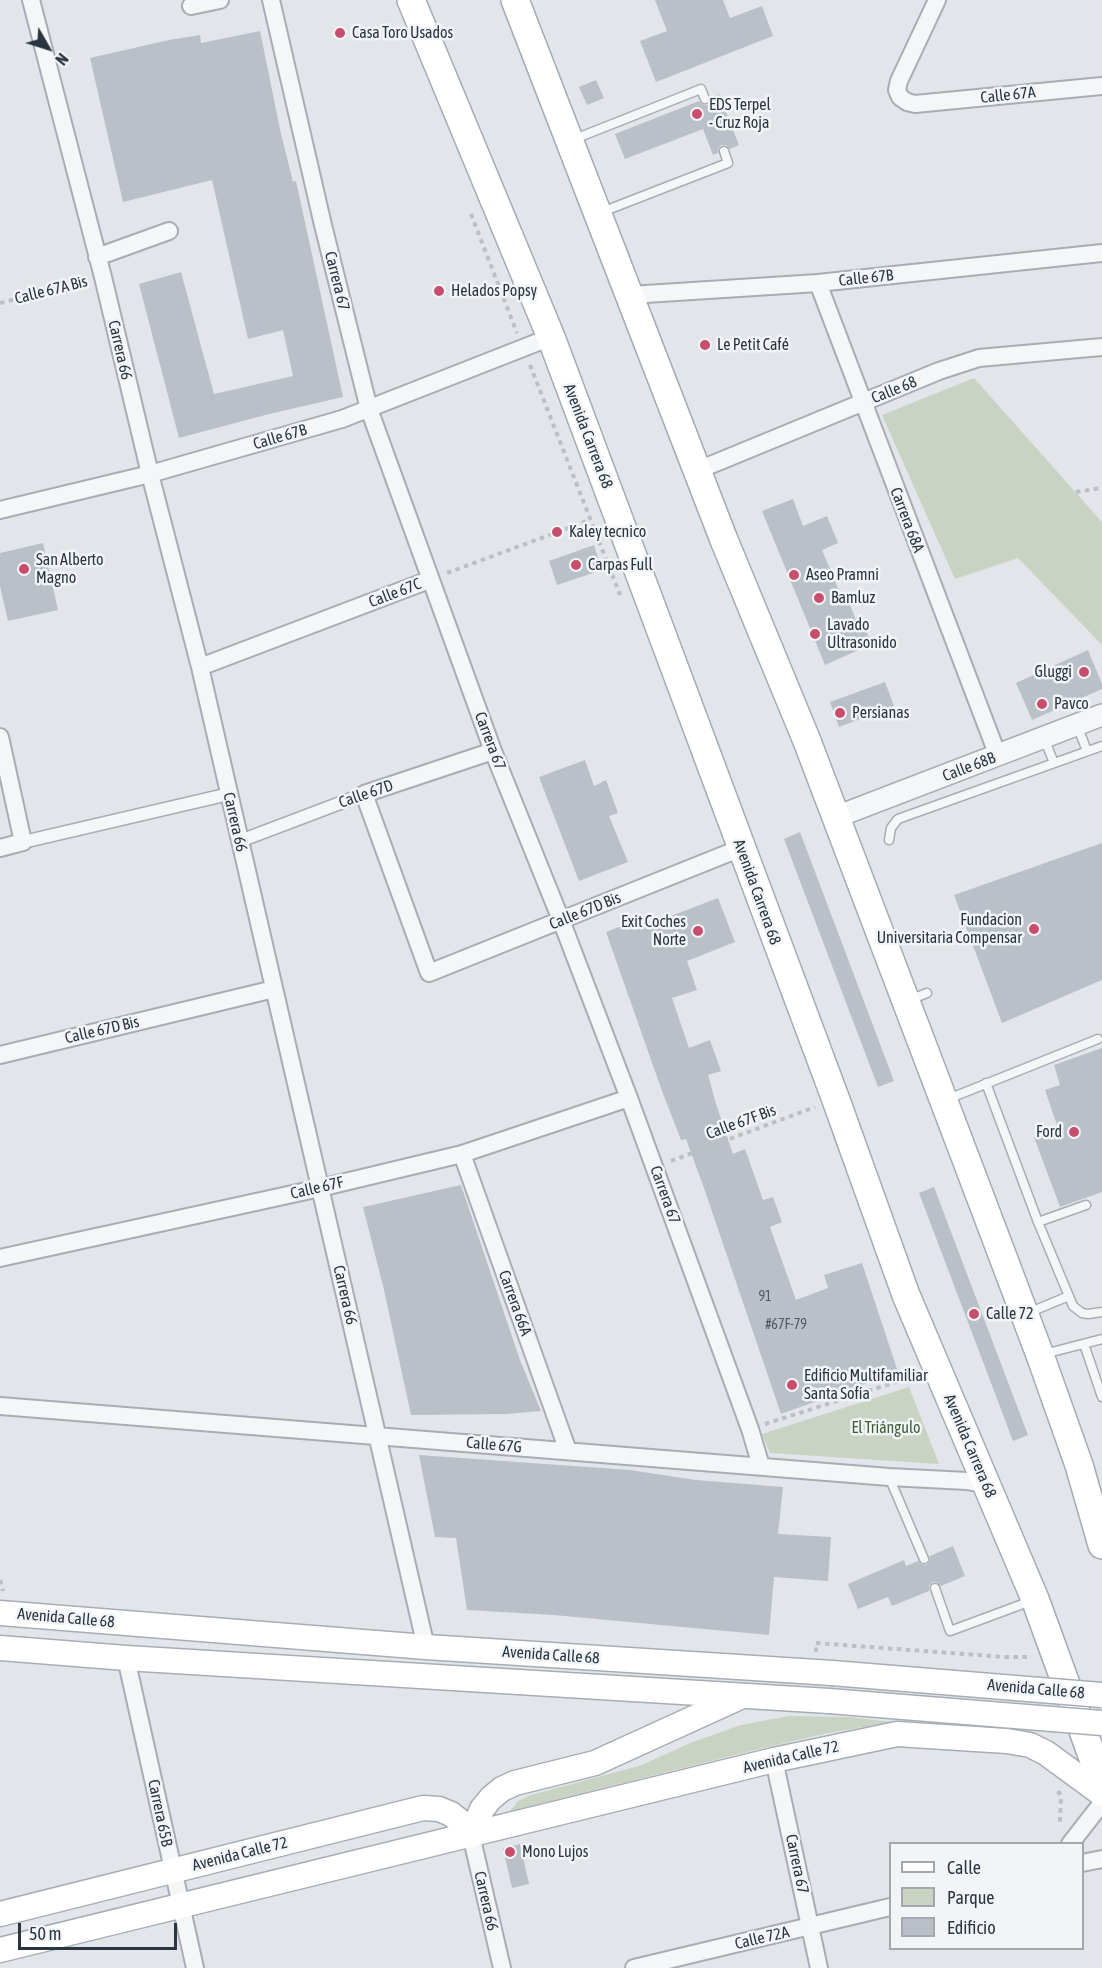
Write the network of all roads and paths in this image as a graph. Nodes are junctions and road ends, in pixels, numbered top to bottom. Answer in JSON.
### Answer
{"nodes":[{"id":1,"x":31,"y":0,"type":"edge"},
{"id":2,"x":220,"y":0,"type":"edge"},
{"id":3,"x":271,"y":0,"type":"edge"},
{"id":4,"x":411,"y":0,"type":"edge"},
{"id":5,"x":515,"y":0,"type":"edge"},
{"id":6,"x":937,"y":0,"type":"edge"},
{"id":7,"x":191,"y":6,"type":"dead end"},
{"id":8,"x":1102,"y":86,"type":"edge"},
{"id":9,"x":705,"y":99,"type":"dead end"},
{"id":10,"x":570,"y":140,"type":"junction"},
{"id":11,"x":724,"y":151,"type":"dead end"},
{"id":12,"x":599,"y":214,"type":"junction"},
{"id":13,"x":169,"y":231,"type":"dead end"},
{"id":14,"x":1102,"y":253,"type":"edge"},
{"id":15,"x":97,"y":257,"type":"junction"},
{"id":16,"x":103,"y":277,"type":"junction"},
{"id":17,"x":818,"y":283,"type":"junction"},
{"id":18,"x":630,"y":295,"type":"junction"},
{"id":19,"x":0,"y":303,"type":"edge"},
{"id":20,"x":551,"y":337,"type":"junction"},
{"id":21,"x":1102,"y":347,"type":"edge"},
{"id":22,"x":862,"y":403,"type":"junction"},
{"id":23,"x":369,"y":410,"type":"junction"},
{"id":24,"x":696,"y":471,"type":"junction"},
{"id":25,"x":150,"y":474,"type":"junction"},
{"id":26,"x":1102,"y":488,"type":"edge"},
{"id":27,"x":1076,"y":492,"type":"dead end"},
{"id":28,"x":0,"y":510,"type":"edge"},
{"id":29,"x":590,"y":520,"type":"dead end"},
{"id":30,"x":429,"y":580,"type":"junction"},
{"id":31,"x":200,"y":668,"type":"junction"},
{"id":32,"x":1102,"y":715,"type":"edge"},
{"id":33,"x":1077,"y":724,"type":"junction"},
{"id":34,"x":0,"y":736,"type":"edge"},
{"id":35,"x":1044,"y":737,"type":"junction"},
{"id":36,"x":1102,"y":746,"type":"edge"},
{"id":37,"x":493,"y":751,"type":"junction"},
{"id":38,"x":1087,"y":751,"type":"junction"},
{"id":39,"x":998,"y":756,"type":"junction"},
{"id":40,"x":1054,"y":763,"type":"junction"},
{"id":41,"x":229,"y":794,"type":"junction"},
{"id":42,"x":364,"y":794,"type":"junction"},
{"id":43,"x":836,"y":817,"type":"junction"},
{"id":44,"x":889,"y":840,"type":"dead end"},
{"id":45,"x":240,"y":841,"type":"junction"},
{"id":46,"x":23,"y":842,"type":"junction"},
{"id":47,"x":0,"y":848,"type":"edge"},
{"id":48,"x":741,"y":848,"type":"junction"},
{"id":49,"x":561,"y":920,"type":"junction"},
{"id":50,"x":274,"y":989,"type":"junction"},
{"id":51,"x":1098,"y":1039,"type":"dead end"},
{"id":52,"x":0,"y":1055,"type":"edge"},
{"id":53,"x":986,"y":1083,"type":"junction"},
{"id":54,"x":629,"y":1098,"type":"junction"},
{"id":55,"x":836,"y":1100,"type":"junction"},
{"id":56,"x":942,"y":1101,"type":"junction"},
{"id":57,"x":462,"y":1154,"type":"junction"},
{"id":58,"x":655,"y":1167,"type":"junction"},
{"id":59,"x":320,"y":1188,"type":"junction"},
{"id":60,"x":1086,"y":1205,"type":"dead end"},
{"id":61,"x":1038,"y":1222,"type":"junction"},
{"id":62,"x":0,"y":1258,"type":"edge"},
{"id":63,"x":1069,"y":1296,"type":"junction"},
{"id":64,"x":1102,"y":1312,"type":"edge"},
{"id":65,"x":1025,"y":1315,"type":"junction"},
{"id":66,"x":1102,"y":1339,"type":"edge"},
{"id":67,"x":1084,"y":1344,"type":"junction"},
{"id":68,"x":1040,"y":1355,"type":"junction"},
{"id":69,"x":924,"y":1373,"type":"dead end"},
{"id":70,"x":1102,"y":1397,"type":"edge"},
{"id":71,"x":0,"y":1406,"type":"edge"},
{"id":72,"x":750,"y":1429,"type":"junction"},
{"id":73,"x":377,"y":1436,"type":"junction"},
{"id":74,"x":568,"y":1451,"type":"junction"},
{"id":75,"x":761,"y":1467,"type":"junction"},
{"id":76,"x":889,"y":1477,"type":"junction"},
{"id":77,"x":987,"y":1485,"type":"junction"},
{"id":78,"x":1101,"y":1533,"type":"edge"},
{"id":79,"x":924,"y":1559,"type":"dead end"},
{"id":80,"x":935,"y":1588,"type":"dead end"},
{"id":81,"x":1035,"y":1599,"type":"junction"},
{"id":82,"x":0,"y":1613,"type":"edge"},
{"id":83,"x":426,"y":1647,"type":"junction"},
{"id":84,"x":0,"y":1648,"type":"edge"},
{"id":85,"x":815,"y":1656,"type":"dead end"},
{"id":86,"x":126,"y":1658,"type":"junction"},
{"id":87,"x":1059,"y":1662,"type":"junction"},
{"id":88,"x":1102,"y":1695,"type":"edge"},
{"id":89,"x":742,"y":1697,"type":"junction"},
{"id":90,"x":1102,"y":1723,"type":"edge"},
{"id":91,"x":774,"y":1760,"type":"junction"},
{"id":92,"x":1102,"y":1783,"type":"edge"},
{"id":93,"x":1102,"y":1794,"type":"edge"},
{"id":94,"x":1102,"y":1803,"type":"edge"},
{"id":95,"x":471,"y":1835,"type":"junction"},
{"id":96,"x":1072,"y":1842,"type":"edge"},
{"id":97,"x":1102,"y":1859,"type":"edge"},
{"id":98,"x":1084,"y":1863,"type":"edge"},
{"id":99,"x":173,"y":1870,"type":"junction"},
{"id":100,"x":181,"y":1906,"type":"junction"},
{"id":101,"x":889,"y":1907,"type":"edge"},
{"id":102,"x":0,"y":1914,"type":"edge"},
{"id":103,"x":810,"y":1927,"type":"junction"},
{"id":104,"x":0,"y":1950,"type":"edge"},
{"id":105,"x":195,"y":1968,"type":"edge"},
{"id":106,"x":502,"y":1968,"type":"edge"},
{"id":107,"x":633,"y":1968,"type":"edge"},
{"id":108,"x":819,"y":1968,"type":"edge"}],
"edges":[{"from":1,"to":15,"type":"street","name":"Carrera 66"},
{"from":2,"to":7,"type":"street"},
{"from":3,"to":23,"type":"street","name":"Carrera 67"},
{"from":4,"to":20,"type":"main road","name":"Avenida Carrera 68"},
{"from":5,"to":10,"type":"main road"},
{"from":6,"to":8,"type":"street","name":"Calle 67A"},
{"from":9,"to":10,"type":"lane"},
{"from":10,"to":12,"type":"main road"},
{"from":11,"to":12,"type":"lane"},
{"from":12,"to":18,"type":"main road"},
{"from":13,"to":15,"type":"street","name":"Calle 67A Bis"},
{"from":14,"to":17,"type":"street","name":"Calle 67B"},
{"from":15,"to":16,"type":"street","name":"Carrera 66"},
{"from":16,"to":19,"type":"path","name":"Calle 67A Bis"},
{"from":16,"to":25,"type":"street","name":"Carrera 66"},
{"from":17,"to":18,"type":"street","name":"Calle 67B"},
{"from":17,"to":22,"type":"street","name":"Carrera 68A"},
{"from":18,"to":24,"type":"main road"},
{"from":20,"to":23,"type":"street","name":"Calle 67B"},
{"from":20,"to":48,"type":"main road","name":"Avenida Carrera 68"},
{"from":21,"to":22,"type":"street","name":"Calle 68"},
{"from":22,"to":24,"type":"street","name":"Calle 68"},
{"from":22,"to":39,"type":"street","name":"Carrera 68A"},
{"from":23,"to":25,"type":"street","name":"Calle 67B"},
{"from":23,"to":30,"type":"street","name":"Carrera 67"},
{"from":24,"to":43,"type":"main road"},
{"from":25,"to":28,"type":"street","name":"Calle 67B"},
{"from":25,"to":31,"type":"street","name":"Carrera 66"},
{"from":26,"to":27,"type":"path"},
{"from":29,"to":30,"type":"path","name":"Calle 67C"},
{"from":30,"to":31,"type":"street","name":"Calle 67C"},
{"from":30,"to":37,"type":"street","name":"Carrera 67"},
{"from":31,"to":41,"type":"street","name":"Carrera 66"},
{"from":32,"to":33,"type":"street","name":"Calle 68B"},
{"from":33,"to":35,"type":"street","name":"Calle 68B"},
{"from":33,"to":38,"type":"lane"},
{"from":34,"to":46,"type":"street"},
{"from":35,"to":39,"type":"street","name":"Calle 68B"},
{"from":35,"to":40,"type":"lane"},
{"from":36,"to":38,"type":"lane"},
{"from":37,"to":42,"type":"street","name":"Calle 67D"},
{"from":37,"to":49,"type":"street","name":"Carrera 67"},
{"from":38,"to":40,"type":"lane"},
{"from":39,"to":43,"type":"street","name":"Calle 68B"},
{"from":40,"to":44,"type":"lane"},
{"from":41,"to":45,"type":"street","name":"Carrera 66"},
{"from":41,"to":46,"type":"street"},
{"from":42,"to":45,"type":"street","name":"Calle 67D"},
{"from":42,"to":49,"type":"street","name":"Calle 67D Bis"},
{"from":43,"to":56,"type":"main road"},
{"from":45,"to":50,"type":"street","name":"Carrera 66"},
{"from":46,"to":47,"type":"street"},
{"from":48,"to":49,"type":"street","name":"Calle 67D Bis"},
{"from":48,"to":55,"type":"main road","name":"Avenida Carrera 68"},
{"from":49,"to":54,"type":"street","name":"Carrera 67"},
{"from":50,"to":52,"type":"street","name":"Calle 67D Bis"},
{"from":50,"to":59,"type":"street","name":"Carrera 66"},
{"from":51,"to":53,"type":"lane"},
{"from":53,"to":56,"type":"lane"},
{"from":53,"to":61,"type":"lane"},
{"from":54,"to":57,"type":"street","name":"Calle 67F"},
{"from":54,"to":58,"type":"street","name":"Carrera 67"},
{"from":55,"to":58,"type":"path","name":"Calle 67F Bis"},
{"from":55,"to":77,"type":"main road","name":"Avenida Carrera 68"},
{"from":56,"to":65,"type":"main road"},
{"from":57,"to":59,"type":"street","name":"Calle 67F"},
{"from":57,"to":74,"type":"street","name":"Carrera 66A"},
{"from":58,"to":72,"type":"street","name":"Carrera 67"},
{"from":59,"to":62,"type":"street","name":"Calle 67F"},
{"from":59,"to":73,"type":"street","name":"Carrera 66"},
{"from":60,"to":61,"type":"lane"},
{"from":61,"to":63,"type":"lane"},
{"from":63,"to":64,"type":"lane"},
{"from":63,"to":65,"type":"lane"},
{"from":65,"to":68,"type":"main road"},
{"from":66,"to":67,"type":"lane"},
{"from":67,"to":68,"type":"lane"},
{"from":67,"to":70,"type":"lane"},
{"from":68,"to":78,"type":"main road"},
{"from":69,"to":72,"type":"path"},
{"from":71,"to":73,"type":"street","name":"Calle 67G"},
{"from":72,"to":75,"type":"street","name":"Carrera 67"},
{"from":73,"to":74,"type":"street","name":"Calle 67G"},
{"from":73,"to":83,"type":"street","name":"Carrera 66"},
{"from":74,"to":75,"type":"street","name":"Calle 67G"},
{"from":75,"to":76,"type":"street","name":"Calle 67G"},
{"from":76,"to":77,"type":"street","name":"Calle 67G"},
{"from":76,"to":79,"type":"lane"},
{"from":77,"to":81,"type":"main road","name":"Avenida Carrera 68"},
{"from":80,"to":81,"type":"lane"},
{"from":81,"to":87,"type":"main road","name":"Avenida Carrera 68"},
{"from":82,"to":83,"type":"main road","name":"Avenida Calle 68"},
{"from":83,"to":88,"type":"main road","name":"Avenida Calle 68","bridge":true},
{"from":84,"to":86,"type":"main road","name":"Avenida Calle 68"},
{"from":85,"to":87,"type":"path"},
{"from":86,"to":89,"type":"main road","name":"Avenida Calle 68"},
{"from":86,"to":99,"type":"street","name":"Carrera 65B"},
{"from":87,"to":92,"type":"main road","name":"Avenida Carrera 68"},
{"from":89,"to":90,"type":"main road","name":"Avenida Calle 68","bridge":true},
{"from":89,"to":95,"type":"main road"},
{"from":91,"to":93,"type":"main road","name":"Avenida Calle 72"},
{"from":91,"to":95,"type":"main road","name":"Avenida Calle 72"},
{"from":91,"to":103,"type":"street","name":"Carrera 67"},
{"from":94,"to":96,"type":"street"},
{"from":95,"to":99,"type":"main road","name":"Avenida Calle 72"},
{"from":95,"to":100,"type":"main road","name":"Avenida Calle 72"},
{"from":95,"to":106,"type":"street","name":"Carrera 66"},
{"from":97,"to":98,"type":"street"},
{"from":99,"to":100,"type":"street","name":"Carrera 65B"},
{"from":99,"to":102,"type":"main road","name":"Avenida Calle 72"},
{"from":100,"to":104,"type":"main road","name":"Avenida Calle 72"},
{"from":100,"to":105,"type":"street","name":"Carrera 65B"},
{"from":101,"to":103,"type":"street","name":"Calle 72A"},
{"from":103,"to":107,"type":"street","name":"Calle 72A"},
{"from":103,"to":108,"type":"street","name":"Carrera 67"}]}
